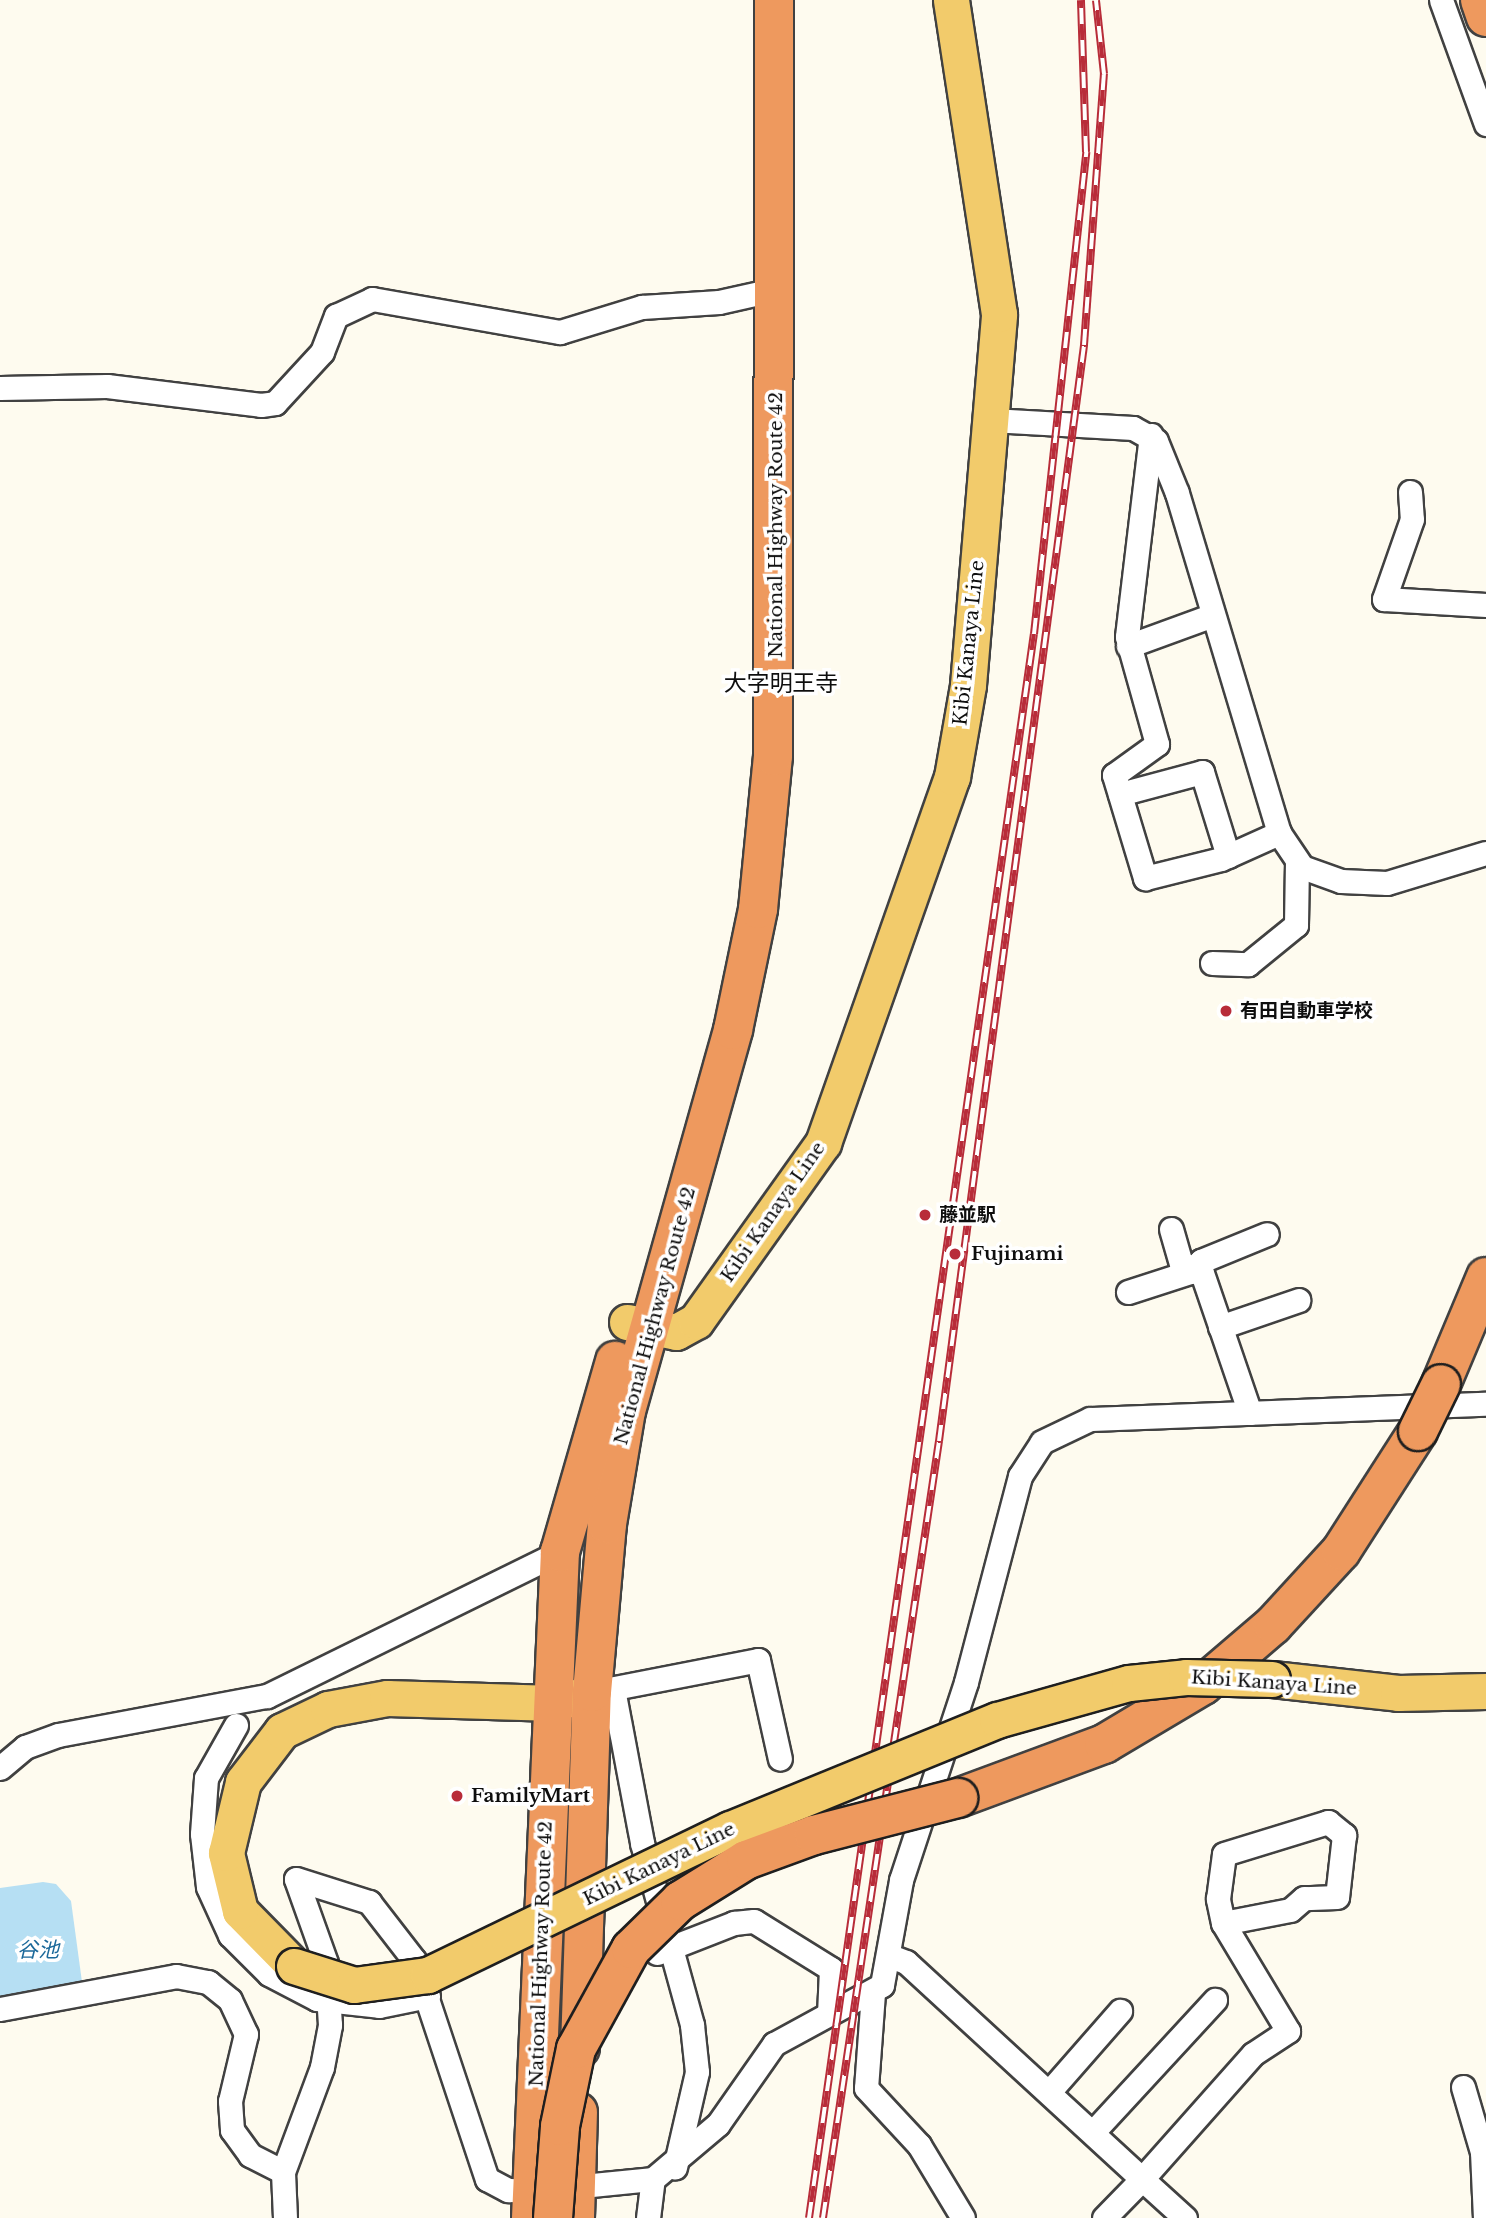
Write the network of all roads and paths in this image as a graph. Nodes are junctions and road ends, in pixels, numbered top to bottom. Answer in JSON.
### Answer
{"nodes":[{"id":1,"x":774,"y":0,"type":"edge"},
{"id":2,"x":951,"y":0,"type":"edge"},
{"id":3,"x":1441,"y":0,"type":"edge"},
{"id":4,"x":1481,"y":0,"type":"edge"},
{"id":5,"x":1486,"y":11,"type":"edge"},
{"id":6,"x":1486,"y":17,"type":"edge"},
{"id":7,"x":1486,"y":124,"type":"edge"},
{"id":8,"x":777,"y":289,"type":"junction"},
{"id":9,"x":0,"y":388,"type":"edge"},
{"id":10,"x":991,"y":420,"type":"junction"},
{"id":11,"x":1151,"y":435,"type":"junction"},
{"id":12,"x":1410,"y":492,"type":"dead end"},
{"id":13,"x":1486,"y":605,"type":"edge"},
{"id":14,"x":1213,"y":615,"type":"junction"},
{"id":15,"x":1128,"y":646,"type":"junction"},
{"id":16,"x":1120,"y":794,"type":"junction"},
{"id":17,"x":1279,"y":833,"type":"junction"},
{"id":18,"x":1486,"y":853,"type":"edge"},
{"id":19,"x":1228,"y":856,"type":"junction"},
{"id":20,"x":1297,"y":862,"type":"junction"},
{"id":21,"x":1212,"y":963,"type":"dead end"},
{"id":22,"x":1171,"y":1229,"type":"dead end"},
{"id":23,"x":1267,"y":1234,"type":"dead end"},
{"id":24,"x":1192,"y":1268,"type":"junction"},
{"id":25,"x":1486,"y":1277,"type":"edge"},
{"id":26,"x":1128,"y":1292,"type":"dead end"},
{"id":27,"x":1299,"y":1300,"type":"dead end"},
{"id":28,"x":638,"y":1326,"type":"junction"},
{"id":29,"x":1220,"y":1327,"type":"junction"},
{"id":30,"x":1486,"y":1404,"type":"edge"},
{"id":31,"x":1250,"y":1413,"type":"junction"},
{"id":32,"x":560,"y":1552,"type":"junction"},
{"id":33,"x":603,"y":1690,"type":"junction"},
{"id":34,"x":1486,"y":1691,"type":"edge"},
{"id":35,"x":555,"y":1703,"type":"junction"},
{"id":36,"x":232,"y":1714,"type":"junction"},
{"id":37,"x":780,"y":1759,"type":"dead end"},
{"id":38,"x":253,"y":1764,"type":"junction"},
{"id":39,"x":0,"y":1768,"type":"edge"},
{"id":40,"x":1223,"y":1923,"type":"junction"},
{"id":41,"x":672,"y":1948,"type":"junction"},
{"id":42,"x":890,"y":1956,"type":"junction"},
{"id":43,"x":584,"y":1961,"type":"junction"},
{"id":44,"x":873,"y":1993,"type":"junction"},
{"id":45,"x":428,"y":1997,"type":"junction"},
{"id":46,"x":1215,"y":2000,"type":"dead end"},
{"id":47,"x":330,"y":2003,"type":"junction"},
{"id":48,"x":0,"y":2009,"type":"edge"},
{"id":49,"x":1120,"y":2011,"type":"dead end"},
{"id":50,"x":829,"y":2014,"type":"junction"},
{"id":51,"x":1463,"y":2087,"type":"dead end"},
{"id":52,"x":1049,"y":2092,"type":"junction"},
{"id":53,"x":1093,"y":2132,"type":"junction"},
{"id":54,"x":675,"y":2167,"type":"junction"},
{"id":55,"x":283,"y":2172,"type":"junction"},
{"id":56,"x":653,"y":2179,"type":"junction"},
{"id":57,"x":1142,"y":2179,"type":"junction"},
{"id":58,"x":575,"y":2203,"type":"edge"},
{"id":59,"x":539,"y":2209,"type":"edge"},
{"id":60,"x":285,"y":2218,"type":"edge"},
{"id":61,"x":648,"y":2218,"type":"edge"},
{"id":62,"x":963,"y":2218,"type":"edge"},
{"id":63,"x":1104,"y":2218,"type":"edge"},
{"id":64,"x":1185,"y":2218,"type":"edge"},
{"id":65,"x":1485,"y":2218,"type":"edge"}],
"edges":[{"from":1,"to":8,"type":"highway","name":"National Highway Route 42"},
{"from":2,"to":10,"type":"main road","name":"Kibi Kanaya Line"},
{"from":3,"to":7,"type":"street"},
{"from":4,"to":5,"type":"highway"},
{"from":4,"to":6,"type":"highway"},
{"from":8,"to":9,"type":"street"},
{"from":8,"to":28,"type":"highway","name":"National Highway Route 42"},
{"from":10,"to":11,"type":"street"},
{"from":10,"to":28,"type":"main road","name":"Kibi Kanaya Line"},
{"from":11,"to":14,"type":"street"},
{"from":11,"to":15,"type":"street"},
{"from":12,"to":13,"type":"street"},
{"from":14,"to":15,"type":"street"},
{"from":14,"to":17,"type":"street"},
{"from":15,"to":16,"type":"street"},
{"from":16,"to":19,"type":"street"},
{"from":16,"to":19,"type":"street"},
{"from":17,"to":19,"type":"street"},
{"from":17,"to":20,"type":"street"},
{"from":18,"to":20,"type":"street"},
{"from":20,"to":21,"type":"street"},
{"from":22,"to":24,"type":"street"},
{"from":23,"to":24,"type":"street"},
{"from":24,"to":26,"type":"street"},
{"from":24,"to":29,"type":"street"},
{"from":25,"to":59,"type":"highway","bridge":true},
{"from":27,"to":29,"type":"street"},
{"from":28,"to":32,"type":"highway","name":"National Highway Route 42"},
{"from":28,"to":33,"type":"highway","name":"National Highway Route 42"},
{"from":29,"to":31,"type":"street"},
{"from":30,"to":31,"type":"street"},
{"from":31,"to":42,"type":"street"},
{"from":32,"to":35,"type":"highway","name":"National Highway Route 42"},
{"from":32,"to":36,"type":"street"},
{"from":33,"to":35,"type":"main road","name":"Kibi Kanaya Line"},
{"from":33,"to":37,"type":"street"},
{"from":33,"to":41,"type":"street"},
{"from":33,"to":43,"type":"highway","name":"National Highway Route 42"},
{"from":34,"to":38,"type":"main road","name":"Kibi Kanaya Line","bridge":true},
{"from":35,"to":38,"type":"main road","name":"Kibi Kanaya Line"},
{"from":35,"to":59,"type":"highway","name":"National Highway Route 42"},
{"from":36,"to":38,"type":"street"},
{"from":36,"to":39,"type":"street"},
{"from":36,"to":47,"type":"street"},
{"from":40,"to":40,"type":"street"},
{"from":40,"to":57,"type":"street"},
{"from":41,"to":43,"type":"street"},
{"from":41,"to":50,"type":"street"},
{"from":41,"to":54,"type":"street"},
{"from":42,"to":44,"type":"street"},
{"from":42,"to":52,"type":"street"},
{"from":43,"to":58,"type":"highway","name":"National Highway Route 42"},
{"from":44,"to":50,"type":"street"},
{"from":44,"to":62,"type":"street"},
{"from":45,"to":47,"type":"street"},
{"from":45,"to":47,"type":"street"},
{"from":45,"to":59,"type":"street"},
{"from":46,"to":53,"type":"street"},
{"from":47,"to":55,"type":"street"},
{"from":48,"to":55,"type":"street"},
{"from":49,"to":52,"type":"street"},
{"from":50,"to":54,"type":"street"},
{"from":51,"to":65,"type":"street"},
{"from":52,"to":53,"type":"street"},
{"from":53,"to":57,"type":"street"},
{"from":54,"to":56,"type":"street"},
{"from":55,"to":60,"type":"street"},
{"from":56,"to":58,"type":"street"},
{"from":56,"to":61,"type":"street"},
{"from":57,"to":63,"type":"street"},
{"from":57,"to":64,"type":"street"},
{"from":58,"to":59,"type":"street"}]}
